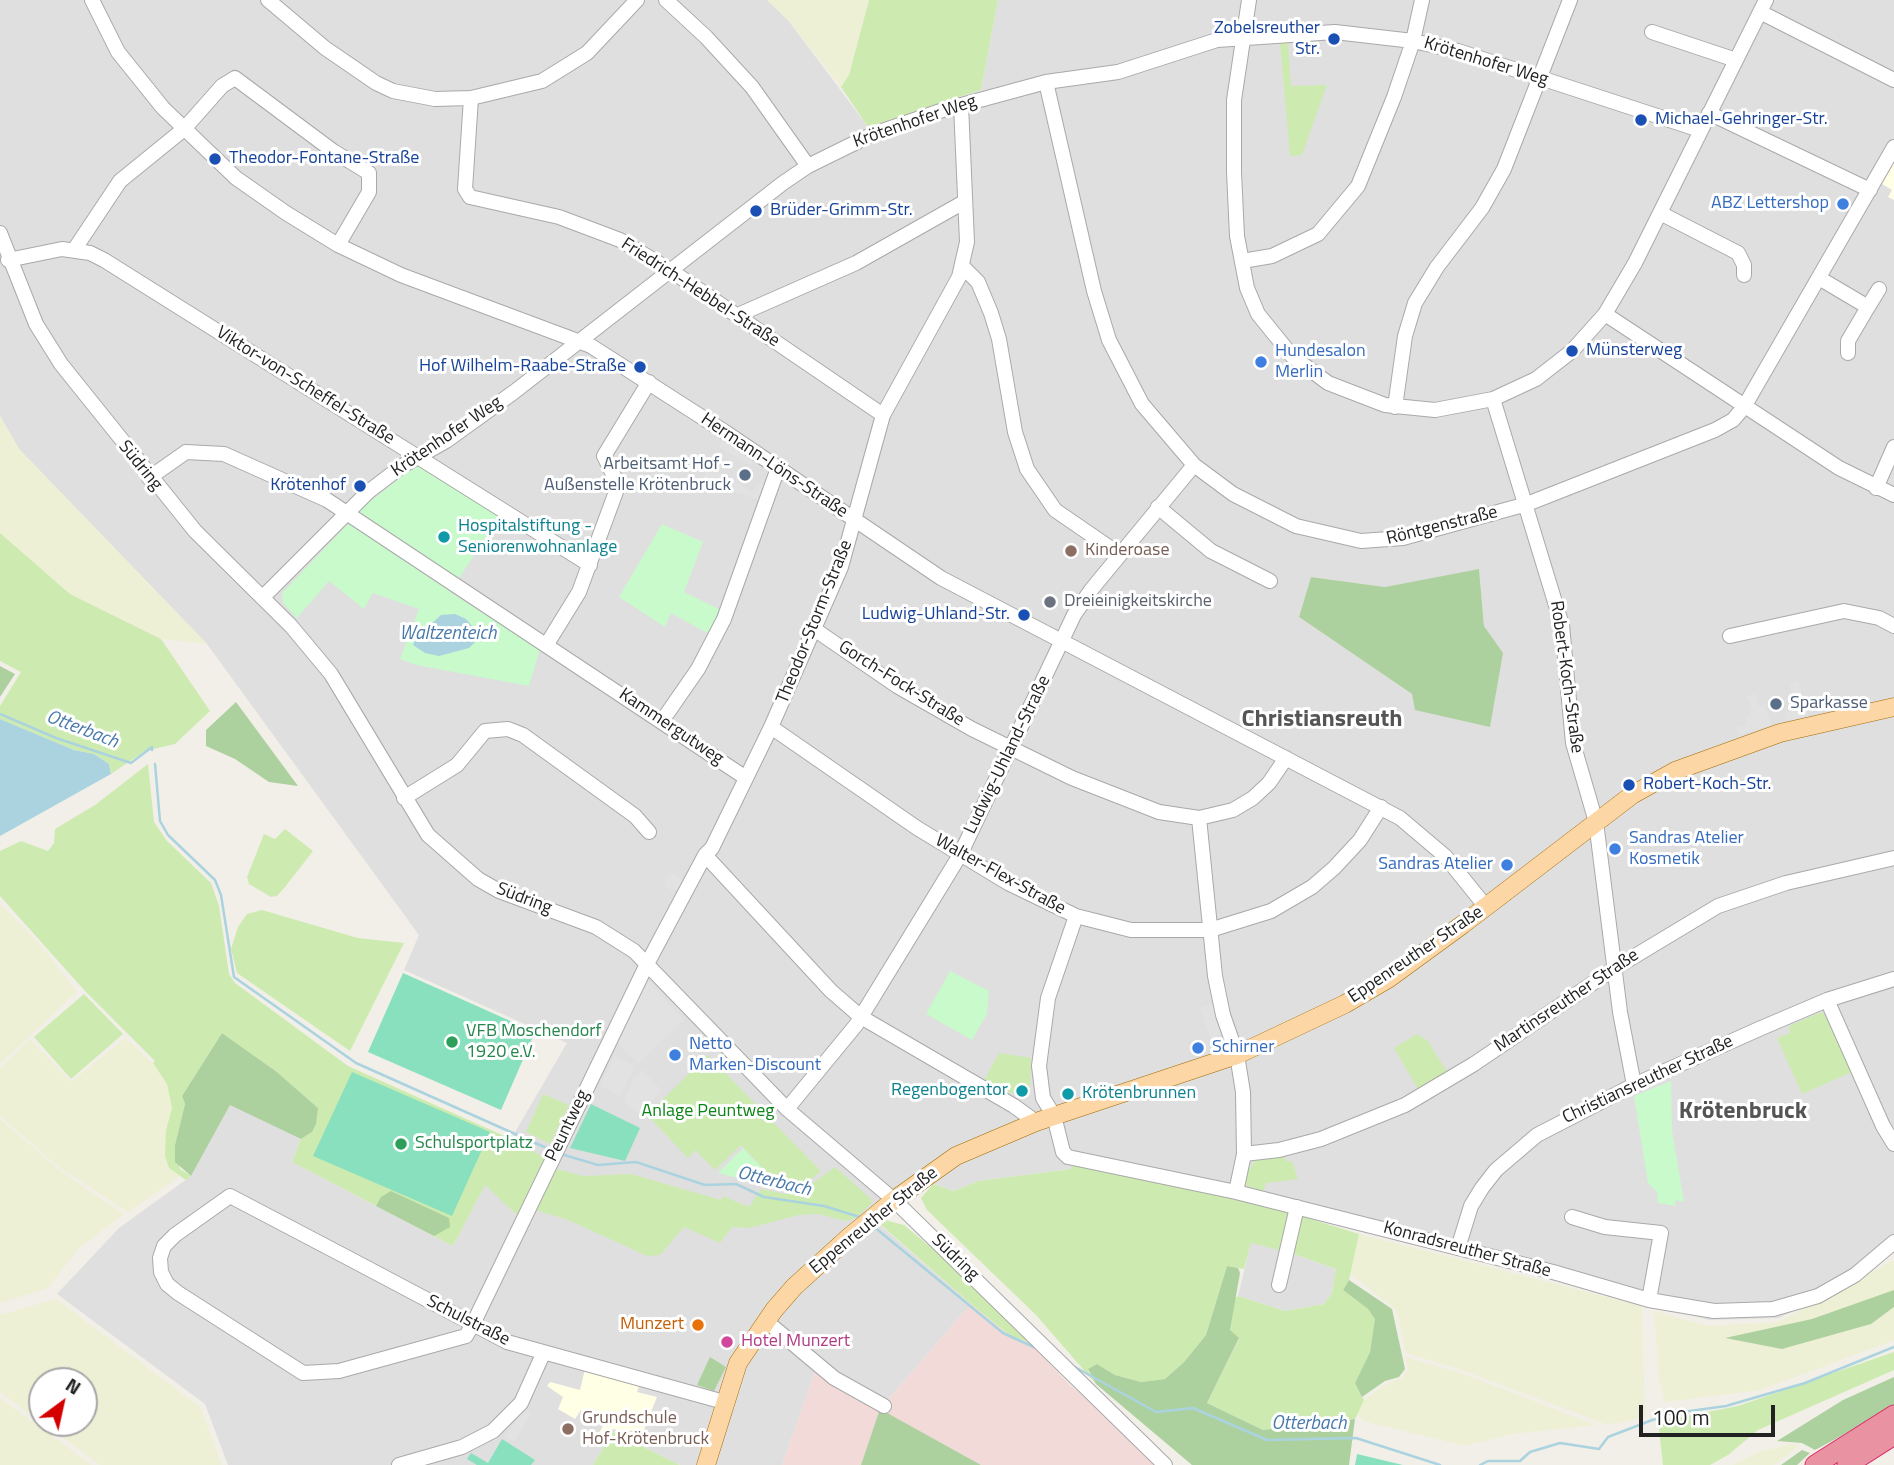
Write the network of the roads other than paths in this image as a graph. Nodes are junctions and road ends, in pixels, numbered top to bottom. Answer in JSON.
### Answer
{"nodes":[{"id":1,"x":92,"y":0,"type":"edge"},
{"id":2,"x":268,"y":0,"type":"edge"},
{"id":3,"x":636,"y":0,"type":"edge"},
{"id":4,"x":666,"y":0,"type":"edge"},
{"id":5,"x":1249,"y":0,"type":"edge"},
{"id":6,"x":1422,"y":0,"type":"edge"},
{"id":7,"x":1570,"y":0,"type":"edge"},
{"id":8,"x":1763,"y":6,"type":"edge"},
{"id":9,"x":1652,"y":32,"type":"dead end"},
{"id":10,"x":1245,"y":36,"type":"junction"},
{"id":11,"x":1413,"y":41,"type":"junction"},
{"id":12,"x":1735,"y":61,"type":"junction"},
{"id":13,"x":1539,"y":78,"type":"junction"},
{"id":14,"x":1894,"y":80,"type":"edge"},
{"id":15,"x":1046,"y":82,"type":"junction"},
{"id":16,"x":471,"y":98,"type":"junction"},
{"id":17,"x":961,"y":105,"type":"junction"},
{"id":18,"x":1709,"y":113,"type":"junction"},
{"id":19,"x":184,"y":129,"type":"junction"},
{"id":20,"x":1700,"y":130,"type":"junction"},
{"id":21,"x":1894,"y":147,"type":"edge"},
{"id":22,"x":808,"y":166,"type":"junction"},
{"id":23,"x":1870,"y":190,"type":"junction"},
{"id":24,"x":964,"y":202,"type":"junction"},
{"id":25,"x":1660,"y":213,"type":"junction"},
{"id":26,"x":0,"y":233,"type":"edge"},
{"id":27,"x":338,"y":245,"type":"junction"},
{"id":28,"x":74,"y":250,"type":"junction"},
{"id":29,"x":8,"y":260,"type":"junction"},
{"id":30,"x":1242,"y":261,"type":"junction"},
{"id":31,"x":963,"y":267,"type":"junction"},
{"id":32,"x":670,"y":270,"type":"junction"},
{"id":33,"x":1744,"y":275,"type":"dead end"},
{"id":34,"x":1819,"y":278,"type":"junction"},
{"id":35,"x":1879,"y":289,"type":"dead end"},
{"id":36,"x":1868,"y":307,"type":"junction"},
{"id":37,"x":1605,"y":314,"type":"junction"},
{"id":38,"x":738,"y":315,"type":"junction"},
{"id":39,"x":580,"y":342,"type":"junction"},
{"id":40,"x":1848,"y":353,"type":"dead end"},
{"id":41,"x":649,"y":382,"type":"junction"},
{"id":42,"x":1493,"y":399,"type":"junction"},
{"id":43,"x":1395,"y":407,"type":"junction"},
{"id":44,"x":1744,"y":407,"type":"junction"},
{"id":45,"x":883,"y":415,"type":"junction"},
{"id":46,"x":1894,"y":447,"type":"edge"},
{"id":47,"x":420,"y":457,"type":"junction"},
{"id":48,"x":1194,"y":466,"type":"junction"},
{"id":49,"x":778,"y":468,"type":"junction"},
{"id":50,"x":149,"y":478,"type":"junction"},
{"id":51,"x":1875,"y":488,"type":"junction"},
{"id":52,"x":1894,"y":495,"type":"edge"},
{"id":53,"x":1527,"y":504,"type":"junction"},
{"id":54,"x":1158,"y":507,"type":"junction"},
{"id":55,"x":347,"y":511,"type":"junction"},
{"id":56,"x":855,"y":521,"type":"junction"},
{"id":57,"x":1119,"y":554,"type":"junction"},
{"id":58,"x":590,"y":565,"type":"junction"},
{"id":59,"x":1270,"y":581,"type":"dead end"},
{"id":60,"x":263,"y":597,"type":"junction"},
{"id":61,"x":1894,"y":626,"type":"edge"},
{"id":62,"x":814,"y":629,"type":"junction"},
{"id":63,"x":1730,"y":636,"type":"dead end"},
{"id":64,"x":1062,"y":641,"type":"junction"},
{"id":65,"x":547,"y":644,"type":"junction"},
{"id":66,"x":1894,"y":707,"type":"edge"},
{"id":67,"x":662,"y":721,"type":"junction"},
{"id":68,"x":771,"y":727,"type":"junction"},
{"id":69,"x":1011,"y":748,"type":"junction"},
{"id":70,"x":1286,"y":758,"type":"junction"},
{"id":71,"x":746,"y":778,"type":"junction"},
{"id":72,"x":404,"y":798,"type":"junction"},
{"id":73,"x":1381,"y":807,"type":"junction"},
{"id":74,"x":1199,"y":818,"type":"junction"},
{"id":75,"x":1596,"y":822,"type":"junction"},
{"id":76,"x":649,"y":832,"type":"dead end"},
{"id":77,"x":705,"y":855,"type":"junction"},
{"id":78,"x":960,"y":855,"type":"junction"},
{"id":79,"x":1894,"y":858,"type":"edge"},
{"id":80,"x":1486,"y":907,"type":"junction"},
{"id":81,"x":1076,"y":916,"type":"junction"},
{"id":82,"x":1210,"y":930,"type":"junction"},
{"id":83,"x":647,"y":964,"type":"junction"},
{"id":84,"x":1615,"y":968,"type":"junction"},
{"id":85,"x":1894,"y":979,"type":"edge"},
{"id":86,"x":1828,"y":1000,"type":"junction"},
{"id":87,"x":861,"y":1017,"type":"junction"},
{"id":88,"x":1237,"y":1055,"type":"junction"},
{"id":89,"x":1633,"y":1085,"type":"junction"},
{"id":90,"x":787,"y":1108,"type":"junction"},
{"id":91,"x":1054,"y":1116,"type":"junction"},
{"id":92,"x":1036,"y":1122,"type":"junction"},
{"id":93,"x":1894,"y":1144,"type":"edge"},
{"id":94,"x":1244,"y":1154,"type":"junction"},
{"id":95,"x":1236,"y":1192,"type":"junction"},
{"id":96,"x":894,"y":1200,"type":"junction"},
{"id":97,"x":1297,"y":1207,"type":"junction"},
{"id":98,"x":1572,"y":1217,"type":"dead end"},
{"id":99,"x":1894,"y":1242,"type":"edge"},
{"id":100,"x":1458,"y":1248,"type":"junction"},
{"id":101,"x":1279,"y":1285,"type":"dead end"},
{"id":102,"x":1649,"y":1300,"type":"junction"},
{"id":103,"x":766,"y":1321,"type":"junction"},
{"id":104,"x":473,"y":1324,"type":"junction"},
{"id":105,"x":544,"y":1353,"type":"junction"},
{"id":106,"x":724,"y":1402,"type":"junction"},
{"id":107,"x":884,"y":1406,"type":"dead end"},
{"id":108,"x":1894,"y":1415,"type":"edge"},
{"id":109,"x":1894,"y":1435,"type":"edge"},
{"id":110,"x":399,"y":1465,"type":"edge"},
{"id":111,"x":706,"y":1465,"type":"edge"},
{"id":112,"x":1165,"y":1465,"type":"edge"},
{"id":113,"x":1815,"y":1465,"type":"edge"},
{"id":114,"x":1847,"y":1465,"type":"edge"}],
"edges":[{"from":1,"to":19,"type":"street","name":"Hermann-Löns-Straße"},
{"from":2,"to":16,"type":"street"},
{"from":3,"to":16,"type":"street"},
{"from":4,"to":22,"type":"street"},
{"from":5,"to":10,"type":"street"},
{"from":6,"to":11,"type":"street"},
{"from":7,"to":13,"type":"street"},
{"from":8,"to":12,"type":"street"},
{"from":8,"to":14,"type":"street"},
{"from":9,"to":12,"type":"street"},
{"from":10,"to":11,"type":"street","name":"Krötenhofer Weg"},
{"from":10,"to":15,"type":"street","name":"Krötenhofer Weg"},
{"from":10,"to":30,"type":"street"},
{"from":11,"to":13,"type":"street","name":"Krötenhofer Weg"},
{"from":11,"to":30,"type":"street"},
{"from":12,"to":18,"type":"street"},
{"from":13,"to":20,"type":"street","name":"Krötenhofer Weg"},
{"from":13,"to":43,"type":"street"},
{"from":15,"to":17,"type":"street","name":"Krötenhofer Weg"},
{"from":15,"to":48,"type":"street","name":"Röntgenstraße"},
{"from":16,"to":32,"type":"street","name":"Friedrich-Hebbel-Straße"},
{"from":17,"to":22,"type":"street","name":"Krötenhofer Weg"},
{"from":17,"to":24,"type":"street","name":"Theodor-Storm-Straße"},
{"from":18,"to":20,"type":"street"},
{"from":18,"to":23,"type":"street"},
{"from":19,"to":27,"type":"street","name":"Hermann-Löns-Straße"},
{"from":19,"to":27,"type":"street"},
{"from":19,"to":28,"type":"street"},
{"from":20,"to":25,"type":"street"},
{"from":21,"to":23,"type":"street","name":"Röntgenstraße"},
{"from":22,"to":32,"type":"street","name":"Krötenhofer Weg"},
{"from":23,"to":34,"type":"street","name":"Röntgenstraße"},
{"from":24,"to":31,"type":"street","name":"Theodor-Storm-Straße"},
{"from":24,"to":38,"type":"street"},
{"from":25,"to":33,"type":"street"},
{"from":25,"to":37,"type":"street"},
{"from":26,"to":29,"type":"street","name":"Südring"},
{"from":27,"to":39,"type":"street","name":"Hermann-Löns-Straße"},
{"from":28,"to":29,"type":"street","name":"Viktor-von-Scheffel-Straße"},
{"from":28,"to":47,"type":"street","name":"Viktor-von-Scheffel-Straße"},
{"from":29,"to":50,"type":"street","name":"Südring"},
{"from":30,"to":43,"type":"street"},
{"from":31,"to":45,"type":"street","name":"Theodor-Storm-Straße"},
{"from":31,"to":57,"type":"street"},
{"from":32,"to":38,"type":"street","name":"Friedrich-Hebbel-Straße"},
{"from":32,"to":39,"type":"street","name":"Krötenhofer Weg"},
{"from":34,"to":36,"type":"street"},
{"from":34,"to":44,"type":"street","name":"Röntgenstraße"},
{"from":35,"to":36,"type":"street"},
{"from":36,"to":40,"type":"street"},
{"from":37,"to":42,"type":"street"},
{"from":37,"to":44,"type":"street"},
{"from":38,"to":45,"type":"street","name":"Friedrich-Hebbel-Straße"},
{"from":39,"to":41,"type":"street","name":"Hermann-Löns-Straße"},
{"from":39,"to":47,"type":"street","name":"Krötenhofer Weg"},
{"from":41,"to":49,"type":"street","name":"Hermann-Löns-Straße"},
{"from":41,"to":58,"type":"street"},
{"from":42,"to":43,"type":"street"},
{"from":42,"to":53,"type":"street","name":"Robert-Koch-Straße"},
{"from":44,"to":51,"type":"street"},
{"from":44,"to":53,"type":"street","name":"Röntgenstraße"},
{"from":45,"to":56,"type":"street","name":"Theodor-Storm-Straße"},
{"from":46,"to":51,"type":"street"},
{"from":47,"to":55,"type":"street","name":"Krötenhofer Weg"},
{"from":47,"to":58,"type":"street","name":"Viktor-von-Scheffel-Straße"},
{"from":48,"to":53,"type":"street","name":"Röntgenstraße"},
{"from":48,"to":54,"type":"street","name":"Ludwig-Uhland-Straße"},
{"from":49,"to":56,"type":"street","name":"Hermann-Löns-Straße"},
{"from":49,"to":67,"type":"street"},
{"from":50,"to":55,"type":"street","name":"Kammergutweg"},
{"from":50,"to":60,"type":"street","name":"Südring"},
{"from":51,"to":52,"type":"street"},
{"from":53,"to":75,"type":"street","name":"Robert-Koch-Straße"},
{"from":54,"to":57,"type":"street","name":"Ludwig-Uhland-Straße"},
{"from":54,"to":59,"type":"street"},
{"from":55,"to":60,"type":"street","name":"Krötenhofer Weg"},
{"from":55,"to":65,"type":"street","name":"Kammergutweg"},
{"from":56,"to":62,"type":"street","name":"Theodor-Storm-Straße"},
{"from":56,"to":64,"type":"street","name":"Hermann-Löns-Straße"},
{"from":57,"to":64,"type":"street","name":"Ludwig-Uhland-Straße"},
{"from":58,"to":65,"type":"street"},
{"from":60,"to":72,"type":"street","name":"Südring"},
{"from":61,"to":63,"type":"street"},
{"from":62,"to":68,"type":"street","name":"Theodor-Storm-Straße"},
{"from":62,"to":69,"type":"street","name":"Gorch-Fock-Straße"},
{"from":64,"to":69,"type":"street","name":"Ludwig-Uhland-Straße"},
{"from":64,"to":70,"type":"street","name":"Hermann-Löns-Straße"},
{"from":65,"to":67,"type":"street","name":"Kammergutweg"},
{"from":66,"to":75,"type":"main road","name":"Eppenreuther Straße"},
{"from":67,"to":71,"type":"street","name":"Kammergutweg"},
{"from":68,"to":71,"type":"street","name":"Theodor-Storm-Straße"},
{"from":68,"to":78,"type":"street","name":"Walter-Flex-Straße"},
{"from":69,"to":74,"type":"street","name":"Gorch-Fock-Straße"},
{"from":69,"to":78,"type":"street","name":"Ludwig-Uhland-Straße"},
{"from":70,"to":73,"type":"street","name":"Hermann-Löns-Straße"},
{"from":70,"to":74,"type":"street","name":"Gorch-Fock-Straße"},
{"from":71,"to":77,"type":"street"},
{"from":72,"to":76,"type":"street"},
{"from":72,"to":83,"type":"street","name":"Südring"},
{"from":73,"to":80,"type":"street","name":"Hermann-Löns-Straße"},
{"from":73,"to":82,"type":"street","name":"Walter-Flex-Straße"},
{"from":74,"to":82,"type":"street"},
{"from":75,"to":80,"type":"main road","name":"Eppenreuther Straße"},
{"from":75,"to":84,"type":"street","name":"Robert-Koch-Straße"},
{"from":77,"to":83,"type":"street","name":"Peuntweg"},
{"from":77,"to":87,"type":"street"},
{"from":78,"to":81,"type":"street","name":"Walter-Flex-Straße"},
{"from":78,"to":87,"type":"street","name":"Ludwig-Uhland-Straße"},
{"from":79,"to":84,"type":"street","name":"Martinsreuther Straße"},
{"from":80,"to":88,"type":"main road","name":"Eppenreuther Straße"},
{"from":81,"to":82,"type":"street","name":"Walter-Flex-Straße"},
{"from":81,"to":91,"type":"street"},
{"from":82,"to":88,"type":"street"},
{"from":83,"to":90,"type":"street","name":"Südring"},
{"from":83,"to":104,"type":"street","name":"Peuntweg"},
{"from":84,"to":89,"type":"street","name":"Robert-Koch-Straße"},
{"from":84,"to":94,"type":"street","name":"Martinsreuther Straße"},
{"from":85,"to":86,"type":"street","name":"Christiansreuther Straße"},
{"from":86,"to":89,"type":"street","name":"Christiansreuther Straße"},
{"from":86,"to":93,"type":"street"},
{"from":87,"to":90,"type":"street","name":"Ludwig-Uhland-Straße"},
{"from":87,"to":92,"type":"street"},
{"from":88,"to":91,"type":"main road","name":"Eppenreuther Straße"},
{"from":88,"to":94,"type":"street"},
{"from":89,"to":100,"type":"street","name":"Christiansreuther Straße"},
{"from":90,"to":96,"type":"street","name":"Südring"},
{"from":91,"to":92,"type":"main road","name":"Eppenreuther Straße"},
{"from":91,"to":95,"type":"street","name":"Konradsreuther Straße"},
{"from":92,"to":96,"type":"main road","name":"Eppenreuther Straße"},
{"from":94,"to":95,"type":"street"},
{"from":95,"to":97,"type":"street","name":"Konradsreuther Straße"},
{"from":96,"to":103,"type":"main road","name":"Eppenreuther Straße"},
{"from":96,"to":112,"type":"street","name":"Südring"},
{"from":97,"to":100,"type":"street","name":"Konradsreuther Straße"},
{"from":97,"to":101,"type":"street"},
{"from":98,"to":102,"type":"street"},
{"from":99,"to":102,"type":"street","name":"Konradsreuther Straße"},
{"from":100,"to":102,"type":"street","name":"Konradsreuther Straße"},
{"from":103,"to":106,"type":"main road","name":"Eppenreuther Straße"},
{"from":103,"to":107,"type":"street"},
{"from":104,"to":104,"type":"street","name":"Schulstraße"},
{"from":104,"to":105,"type":"street","name":"Schulstraße"},
{"from":105,"to":106,"type":"street","name":"Schulstraße"},
{"from":105,"to":110,"type":"street"},
{"from":106,"to":111,"type":"main road","name":"Eppenreuther Straße"},
{"from":108,"to":113,"type":"highway"},
{"from":109,"to":114,"type":"highway"}]}
